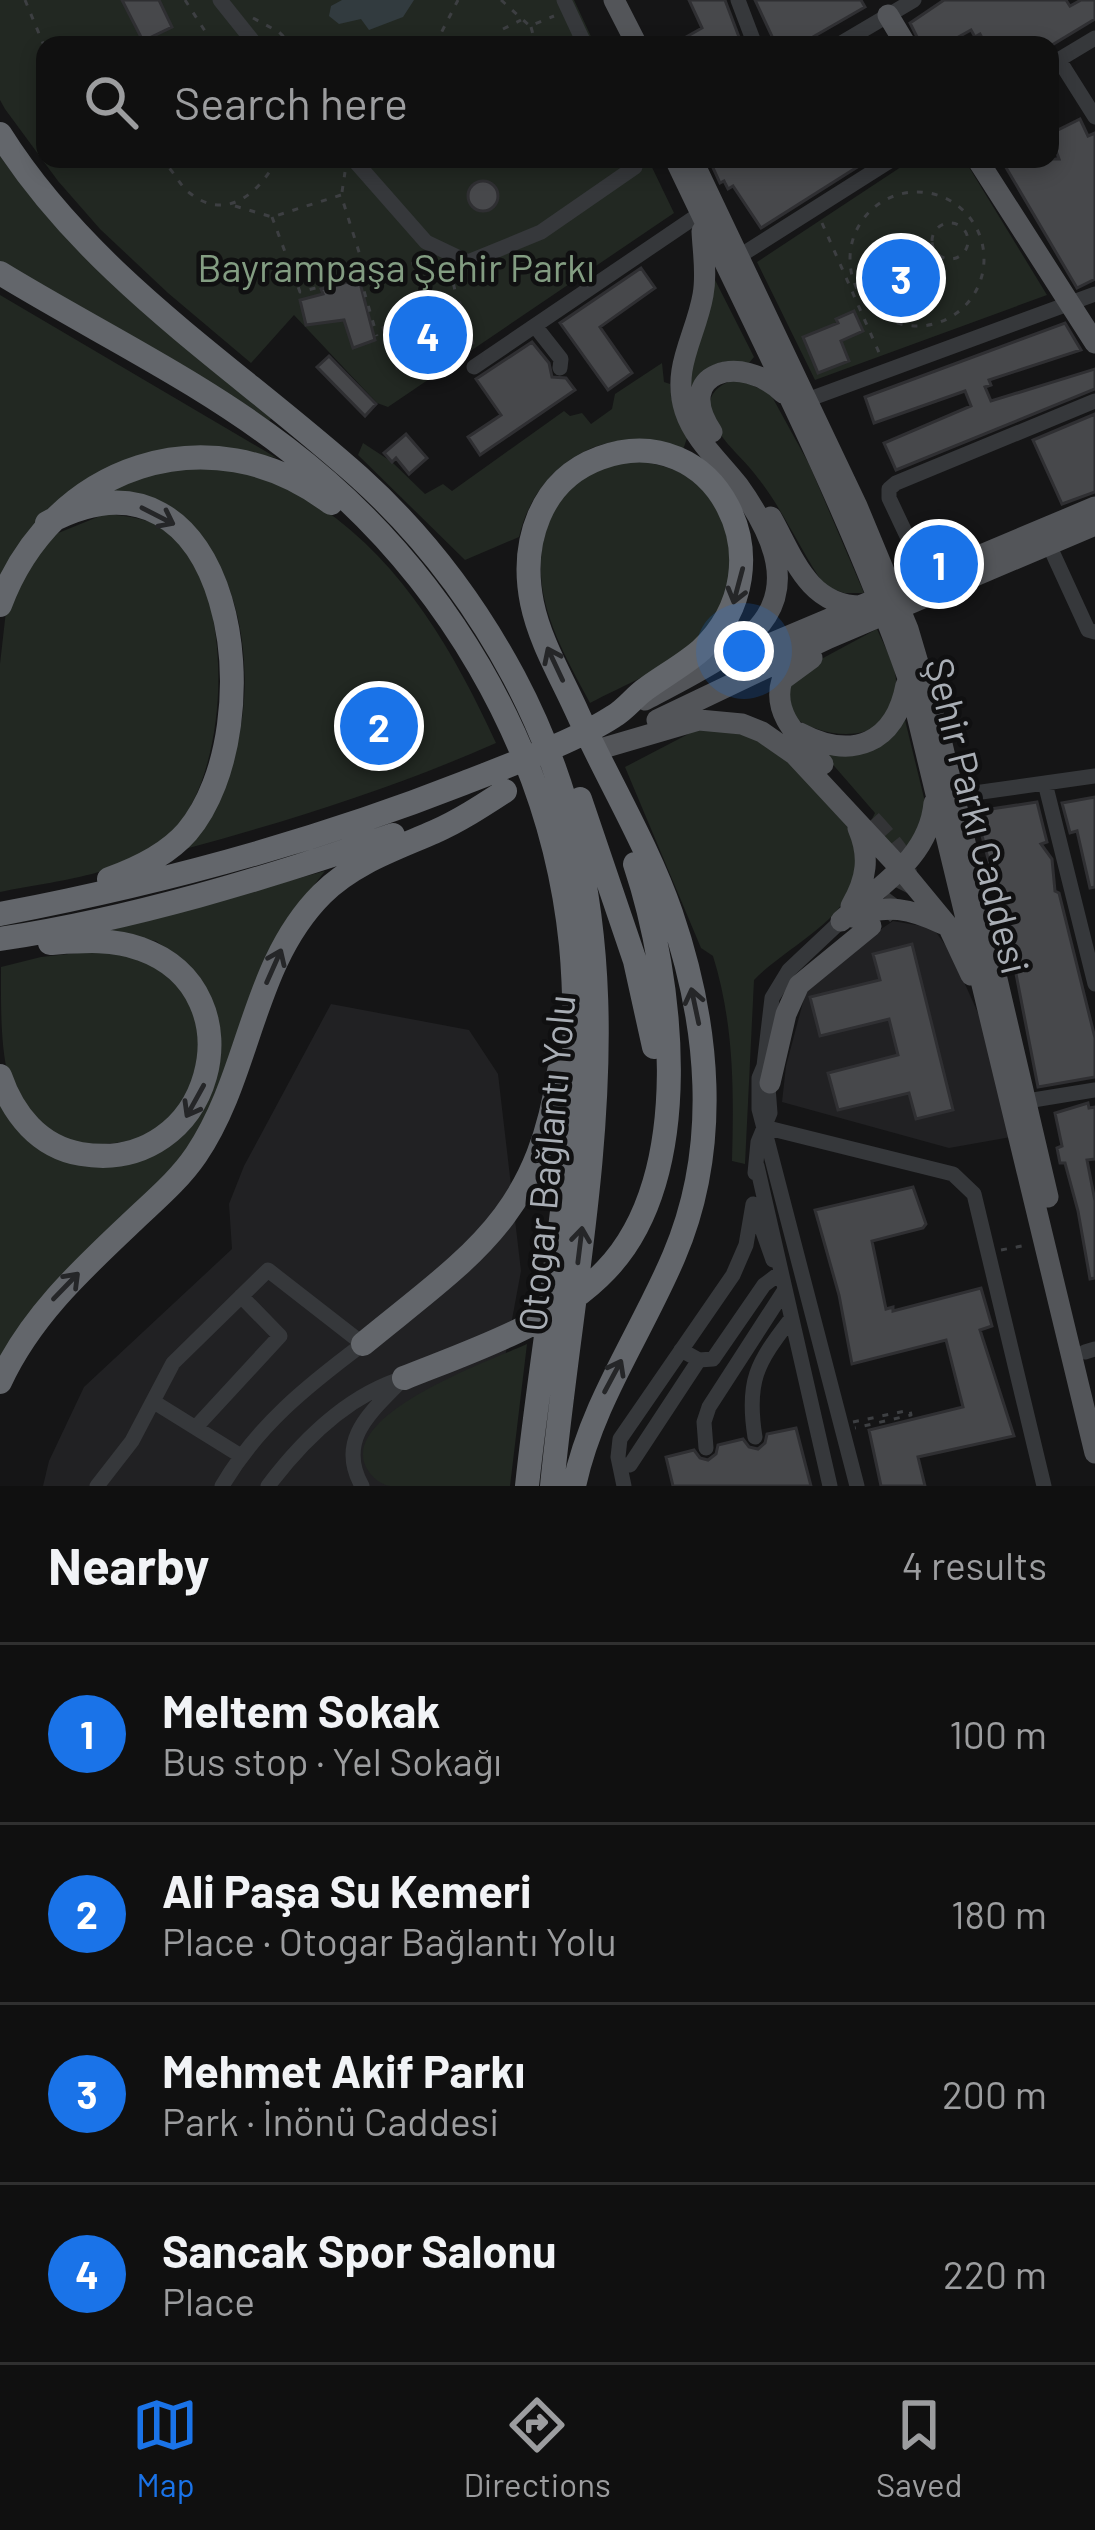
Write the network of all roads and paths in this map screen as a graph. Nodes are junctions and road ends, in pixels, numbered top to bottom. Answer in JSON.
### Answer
{"nodes":[{"id":1,"x":25,"y":0,"type":"edge"},
{"id":2,"x":185,"y":0,"type":"edge"},
{"id":3,"x":458,"y":0,"type":"edge"},
{"id":4,"x":501,"y":0,"type":"edge"},
{"id":5,"x":599,"y":0,"type":"edge"},
{"id":6,"x":614,"y":0,"type":"edge"},
{"id":7,"x":738,"y":0,"type":"edge"},
{"id":8,"x":914,"y":0,"type":"edge"},
{"id":9,"x":222,"y":3,"type":"edge"},
{"id":10,"x":566,"y":5,"type":"edge"},
{"id":11,"x":884,"y":8,"type":"edge"},
{"id":12,"x":522,"y":19,"type":"junction"},
{"id":13,"x":530,"y":26,"type":"junction"},
{"id":14,"x":503,"y":29,"type":"dead end"},
{"id":15,"x":40,"y":36,"type":"edge"},
{"id":16,"x":208,"y":36,"type":"edge"},
{"id":17,"x":249,"y":36,"type":"edge"},
{"id":18,"x":283,"y":36,"type":"edge"},
{"id":19,"x":440,"y":36,"type":"edge"},
{"id":20,"x":533,"y":36,"type":"edge"},
{"id":21,"x":581,"y":36,"type":"edge"},
{"id":22,"x":617,"y":36,"type":"edge"},
{"id":23,"x":632,"y":36,"type":"edge"},
{"id":24,"x":752,"y":36,"type":"edge"},
{"id":25,"x":849,"y":36,"type":"edge"},
{"id":26,"x":901,"y":36,"type":"edge"},
{"id":27,"x":1095,"y":38,"type":"edge"},
{"id":28,"x":1059,"y":60,"type":"edge"},
{"id":29,"x":1059,"y":70,"type":"edge"},
{"id":30,"x":1095,"y":117,"type":"edge"},
{"id":31,"x":0,"y":134,"type":"edge"},
{"id":32,"x":172,"y":168,"type":"edge"},
{"id":33,"x":269,"y":168,"type":"edge"},
{"id":34,"x":348,"y":168,"type":"edge"},
{"id":35,"x":354,"y":168,"type":"edge"},
{"id":36,"x":634,"y":168,"type":"edge"},
{"id":37,"x":679,"y":168,"type":"edge"},
{"id":38,"x":696,"y":168,"type":"edge"},
{"id":39,"x":879,"y":168,"type":"edge"},
{"id":40,"x":983,"y":168,"type":"edge"},
{"id":41,"x":340,"y":196,"type":"junction"},
{"id":42,"x":235,"y":206,"type":"junction"},
{"id":43,"x":814,"y":209,"type":"junction"},
{"id":44,"x":701,"y":213,"type":"junction"},
{"id":45,"x":272,"y":217,"type":"junction"},
{"id":46,"x":898,"y":234,"type":"dead end"},
{"id":47,"x":981,"y":237,"type":"junction"},
{"id":48,"x":968,"y":239,"type":"junction"},
{"id":49,"x":932,"y":246,"type":"junction"},
{"id":50,"x":451,"y":256,"type":"junction"},
{"id":51,"x":738,"y":257,"type":"junction"},
{"id":52,"x":469,"y":262,"type":"junction"},
{"id":53,"x":895,"y":268,"type":"junction"},
{"id":54,"x":0,"y":273,"type":"edge"},
{"id":55,"x":363,"y":274,"type":"junction"},
{"id":56,"x":868,"y":286,"type":"junction"},
{"id":57,"x":857,"y":293,"type":"junction"},
{"id":58,"x":1095,"y":294,"type":"edge"},
{"id":59,"x":456,"y":295,"type":"dead end"},
{"id":60,"x":1071,"y":303,"type":"junction"},
{"id":61,"x":535,"y":326,"type":"junction"},
{"id":62,"x":377,"y":336,"type":"dead end"},
{"id":63,"x":1095,"y":344,"type":"edge"},
{"id":64,"x":474,"y":367,"type":"dead end"},
{"id":65,"x":560,"y":368,"type":"dead end"},
{"id":66,"x":886,"y":370,"type":"junction"},
{"id":67,"x":798,"y":399,"type":"junction"},
{"id":68,"x":1095,"y":401,"type":"edge"},
{"id":69,"x":1095,"y":507,"type":"edge"},
{"id":70,"x":47,"y":523,"type":"junction"},
{"id":71,"x":1095,"y":525,"type":"edge"},
{"id":72,"x":1049,"y":545,"type":"junction"},
{"id":73,"x":914,"y":551,"type":"dead end"},
{"id":74,"x":938,"y":583,"type":"junction"},
{"id":75,"x":428,"y":588,"type":"junction"},
{"id":76,"x":0,"y":604,"type":"edge"},
{"id":77,"x":864,"y":614,"type":"junction"},
{"id":78,"x":1095,"y":632,"type":"edge"},
{"id":79,"x":692,"y":675,"type":"junction"},
{"id":80,"x":908,"y":679,"type":"junction"},
{"id":81,"x":617,"y":715,"type":"junction"},
{"id":82,"x":536,"y":718,"type":"junction"},
{"id":83,"x":790,"y":727,"type":"junction"},
{"id":84,"x":602,"y":760,"type":"junction"},
{"id":85,"x":932,"y":776,"type":"junction"},
{"id":86,"x":1095,"y":776,"type":"edge"},
{"id":87,"x":502,"y":780,"type":"junction"},
{"id":88,"x":1045,"y":783,"type":"junction"},
{"id":89,"x":953,"y":796,"type":"junction"},
{"id":90,"x":862,"y":818,"type":"junction"},
{"id":91,"x":902,"y":869,"type":"junction"},
{"id":92,"x":562,"y":895,"type":"junction"},
{"id":93,"x":34,"y":908,"type":"junction"},
{"id":94,"x":0,"y":914,"type":"edge"},
{"id":95,"x":841,"y":922,"type":"junction"},
{"id":96,"x":871,"y":926,"type":"tunnel mouth"},
{"id":97,"x":947,"y":926,"type":"junction"},
{"id":98,"x":0,"y":939,"type":"edge"},
{"id":99,"x":0,"y":948,"type":"edge"},
{"id":100,"x":1095,"y":984,"type":"edge"},
{"id":101,"x":994,"y":1029,"type":"junction"},
{"id":102,"x":767,"y":1074,"type":"junction"},
{"id":103,"x":0,"y":1076,"type":"edge"},
{"id":104,"x":1095,"y":1090,"type":"edge"},
{"id":105,"x":1027,"y":1102,"type":"junction"},
{"id":106,"x":764,"y":1127,"type":"junction"},
{"id":107,"x":663,"y":1138,"type":"junction"},
{"id":108,"x":757,"y":1166,"type":"junction"},
{"id":109,"x":753,"y":1204,"type":"junction"},
{"id":110,"x":1034,"y":1243,"type":"dead end"},
{"id":111,"x":999,"y":1250,"type":"dead end"},
{"id":112,"x":740,"y":1259,"type":"junction"},
{"id":113,"x":780,"y":1273,"type":"junction"},
{"id":114,"x":784,"y":1292,"type":"junction"},
{"id":115,"x":241,"y":1296,"type":"junction"},
{"id":116,"x":790,"y":1320,"type":"junction"},
{"id":117,"x":363,"y":1344,"type":"junction"},
{"id":118,"x":682,"y":1349,"type":"junction"},
{"id":119,"x":1090,"y":1351,"type":"edge"},
{"id":120,"x":699,"y":1360,"type":"junction"},
{"id":121,"x":404,"y":1378,"type":"junction"},
{"id":122,"x":0,"y":1382,"type":"edge"},
{"id":123,"x":1095,"y":1393,"type":"edge"},
{"id":124,"x":154,"y":1402,"type":"junction"},
{"id":125,"x":874,"y":1418,"type":"dead end"},
{"id":126,"x":196,"y":1426,"type":"junction"},
{"id":127,"x":843,"y":1430,"type":"junction"},
{"id":128,"x":755,"y":1437,"type":"dead end"},
{"id":129,"x":706,"y":1448,"type":"dead end"},
{"id":130,"x":1095,"y":1453,"type":"edge"},
{"id":131,"x":241,"y":1456,"type":"junction"},
{"id":132,"x":630,"y":1465,"type":"dead end"},
{"id":133,"x":97,"y":1486,"type":"edge"},
{"id":134,"x":222,"y":1486,"type":"edge"},
{"id":135,"x":268,"y":1486,"type":"edge"},
{"id":136,"x":362,"y":1486,"type":"edge"},
{"id":137,"x":527,"y":1486,"type":"edge"},
{"id":138,"x":552,"y":1486,"type":"edge"},
{"id":139,"x":574,"y":1486,"type":"edge"},
{"id":140,"x":624,"y":1486,"type":"edge"},
{"id":141,"x":830,"y":1486,"type":"edge"},
{"id":142,"x":857,"y":1486,"type":"edge"},
{"id":143,"x":1044,"y":1486,"type":"edge"}],
"edges":[{"from":1,"to":15,"type":"path"},
{"from":2,"to":16,"type":"path"},
{"from":3,"to":19,"type":"path"},
{"from":4,"to":12,"type":"path"},
{"from":5,"to":22,"type":"main road"},
{"from":6,"to":23,"type":"main road"},
{"from":7,"to":24,"type":"street"},
{"from":8,"to":11,"type":"street"},
{"from":9,"to":17,"type":"street"},
{"from":9,"to":18,"type":"path"},
{"from":10,"to":13,"type":"path"},
{"from":10,"to":21,"type":"street"},
{"from":11,"to":25,"type":"street"},
{"from":11,"to":26,"type":"main road"},
{"from":12,"to":13,"type":"path"},
{"from":12,"to":14,"type":"path"},
{"from":13,"to":20,"type":"path"},
{"from":27,"to":28,"type":"street"},
{"from":29,"to":30,"type":"street"},
{"from":31,"to":82,"type":"highway","name":"Otogar Bağlantı Yolu"},
{"from":32,"to":42,"type":"path"},
{"from":33,"to":42,"type":"path"},
{"from":34,"to":41,"type":"path"},
{"from":35,"to":50,"type":"street"},
{"from":36,"to":52,"type":"street"},
{"from":37,"to":44,"type":"main road","name":"Şehir Parkı Caddesi"},
{"from":38,"to":51,"type":"main road","name":"Şehir Parkı Caddesi"},
{"from":39,"to":43,"type":"street"},
{"from":40,"to":60,"type":"main road"},
{"from":41,"to":45,"type":"path"},
{"from":41,"to":55,"type":"path"},
{"from":42,"to":45,"type":"path"},
{"from":43,"to":51,"type":"street"},
{"from":43,"to":57,"type":"path"},
{"from":44,"to":61,"type":"street"},
{"from":44,"to":67,"type":"main road","name":"Şehir Parkı Caddesi"},
{"from":44,"to":79,"type":"main road"},
{"from":45,"to":55,"type":"path"},
{"from":46,"to":53,"type":"path"},
{"from":47,"to":48,"type":"path"},
{"from":47,"to":57,"type":"path"},
{"from":47,"to":57,"type":"path"},
{"from":48,"to":49,"type":"path"},
{"from":48,"to":49,"type":"path"},
{"from":49,"to":53,"type":"path"},
{"from":50,"to":52,"type":"street"},
{"from":50,"to":55,"type":"path"},
{"from":51,"to":67,"type":"main road","name":"Şehir Parkı Caddesi"},
{"from":52,"to":59,"type":"path"},
{"from":53,"to":56,"type":"path"},
{"from":53,"to":56,"type":"path"},
{"from":54,"to":75,"type":"highway","name":"Otogar Bağlantı Yolu"},
{"from":55,"to":62,"type":"path"},
{"from":56,"to":57,"type":"path"},
{"from":57,"to":66,"type":"path"},
{"from":58,"to":60,"type":"street"},
{"from":60,"to":63,"type":"main road"},
{"from":60,"to":66,"type":"street"},
{"from":61,"to":64,"type":"street"},
{"from":61,"to":65,"type":"street"},
{"from":66,"to":67,"type":"street"},
{"from":67,"to":77,"type":"main road"},
{"from":67,"to":80,"type":"main road","name":"Şehir Parkı Caddesi"},
{"from":67,"to":89,"type":"main road","name":"Şehir Parkı Caddesi"},
{"from":68,"to":73,"type":"street"},
{"from":69,"to":74,"type":"main road"},
{"from":70,"to":75,"type":"highway"},
{"from":70,"to":76,"type":"highway"},
{"from":70,"to":93,"type":"highway","one_way":true},
{"from":71,"to":72,"type":"main road"},
{"from":72,"to":74,"type":"main road"},
{"from":72,"to":78,"type":"street"},
{"from":74,"to":77,"type":"main road"},
{"from":75,"to":92,"type":"highway","name":"Otogar Bağlantı Yolu"},
{"from":77,"to":79,"type":"main road"},
{"from":77,"to":83,"type":"main road"},
{"from":77,"to":84,"type":"main road"},
{"from":79,"to":81,"type":"main road"},
{"from":80,"to":83,"type":"main road"},
{"from":80,"to":85,"type":"main road","name":"Şehir Parkı Caddesi"},
{"from":84,"to":81,"type":"highway","one_way":true},
{"from":81,"to":87,"type":"highway"},
{"from":82,"to":107,"type":"highway"},
{"from":138,"to":82,"type":"highway","name":"Otogar Bağlantı Yolu","one_way":true},
{"from":83,"to":90,"type":"main road"},
{"from":84,"to":87,"type":"highway"},
{"from":84,"to":90,"type":"main road"},
{"from":84,"to":107,"type":"highway"},
{"from":139,"to":84,"type":"highway","one_way":true},
{"from":85,"to":91,"type":"main road"},
{"from":85,"to":101,"type":"main road","name":"Şehir Parkı Caddesi"},
{"from":86,"to":88,"type":"street"},
{"from":87,"to":93,"type":"highway"},
{"from":87,"to":98,"type":"highway"},
{"from":122,"to":87,"type":"highway","one_way":true},
{"from":88,"to":89,"type":"street"},
{"from":88,"to":100,"type":"street"},
{"from":89,"to":105,"type":"main road","name":"Şehir Parkı Caddesi"},
{"from":90,"to":91,"type":"main road"},
{"from":90,"to":95,"type":"main road"},
{"from":91,"to":95,"type":"main road"},
{"from":91,"to":97,"type":"main road"},
{"from":92,"to":117,"type":"highway"},
{"from":92,"to":137,"type":"highway","name":"Otogar Bağlantı Yolu"},
{"from":93,"to":94,"type":"highway"},
{"from":95,"to":97,"type":"main road"},
{"from":95,"to":102,"type":"street"},
{"from":96,"to":102,"type":"main road"},
{"from":97,"to":101,"type":"main road"},
{"from":99,"to":103,"type":"highway","one_way":true},
{"from":101,"to":130,"type":"main road","name":"Şehir Parkı Caddesi"},
{"from":102,"to":106,"type":"street"},
{"from":104,"to":105,"type":"street"},
{"from":105,"to":119,"type":"main road","name":"Şehir Parkı Caddesi"},
{"from":106,"to":108,"type":"street"},
{"from":106,"to":127,"type":"street"},
{"from":106,"to":143,"type":"street"},
{"from":107,"to":121,"type":"highway"},
{"from":108,"to":109,"type":"street"},
{"from":108,"to":113,"type":"street"},
{"from":109,"to":112,"type":"street"},
{"from":109,"to":113,"type":"street"},
{"from":110,"to":111,"type":"path"},
{"from":112,"to":113,"type":"street"},
{"from":112,"to":118,"type":"street"},
{"from":113,"to":114,"type":"street"},
{"from":113,"to":120,"type":"street"},
{"from":114,"to":116,"type":"street"},
{"from":114,"to":129,"type":"street"},
{"from":115,"to":117,"type":"street"},
{"from":115,"to":124,"type":"street"},
{"from":115,"to":126,"type":"street"},
{"from":116,"to":128,"type":"street"},
{"from":116,"to":141,"type":"street"},
{"from":117,"to":131,"type":"street"},
{"from":118,"to":120,"type":"street"},
{"from":118,"to":140,"type":"street"},
{"from":119,"to":123,"type":"main road","name":"Şehir Parkı Caddesi"},
{"from":120,"to":132,"type":"street"},
{"from":121,"to":135,"type":"street"},
{"from":121,"to":136,"type":"street"},
{"from":124,"to":126,"type":"street"},
{"from":124,"to":133,"type":"street"},
{"from":125,"to":127,"type":"path"},
{"from":126,"to":131,"type":"street"},
{"from":127,"to":142,"type":"street"},
{"from":131,"to":134,"type":"street"}]}
